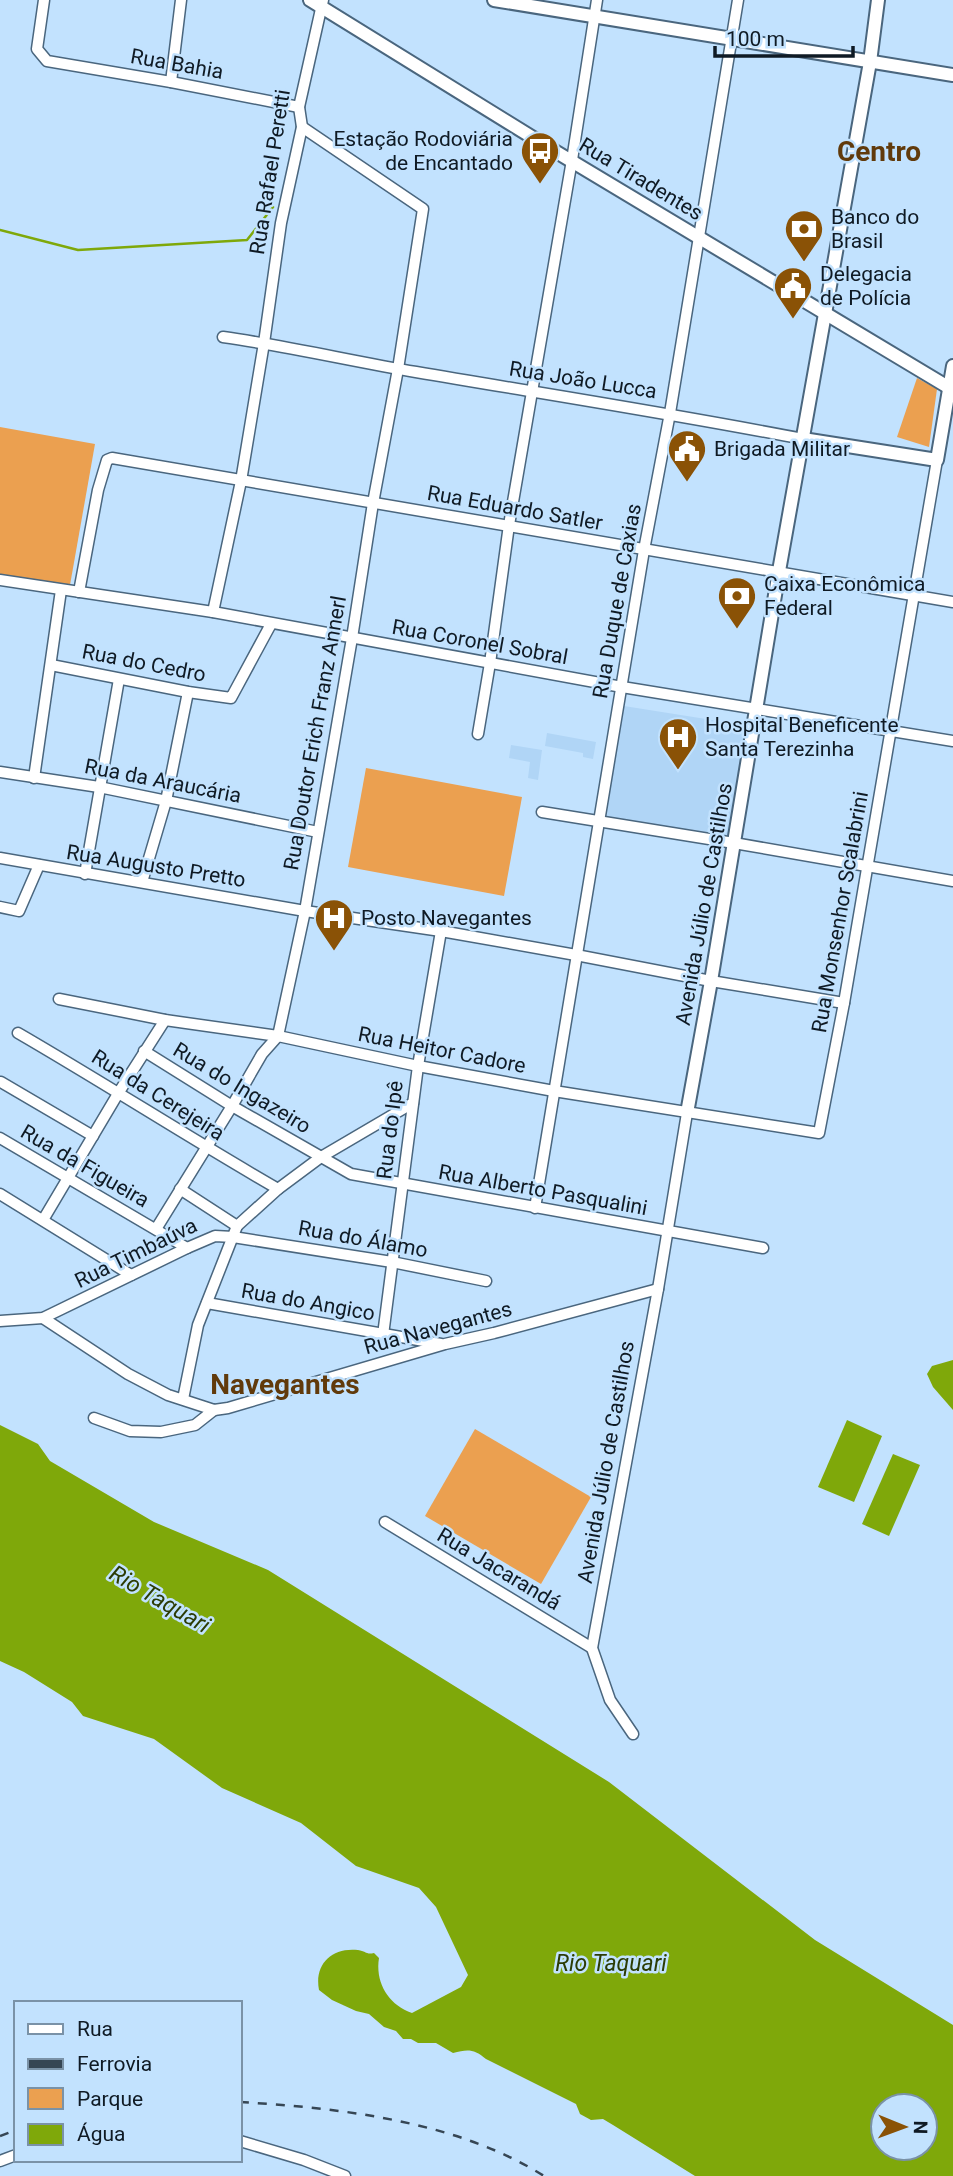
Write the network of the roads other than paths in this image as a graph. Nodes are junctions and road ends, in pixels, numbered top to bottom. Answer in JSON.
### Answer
{"nodes":[{"id":1,"x":44,"y":0,"type":"edge"},
{"id":2,"x":181,"y":0,"type":"edge"},
{"id":3,"x":310,"y":0,"type":"edge"},
{"id":4,"x":494,"y":0,"type":"edge"},
{"id":5,"x":597,"y":0,"type":"edge"},
{"id":6,"x":738,"y":0,"type":"edge"},
{"id":7,"x":878,"y":0,"type":"edge"},
{"id":8,"x":322,"y":4,"type":"edge"},
{"id":9,"x":594,"y":16,"type":"junction"},
{"id":10,"x":732,"y":38,"type":"junction"},
{"id":11,"x":870,"y":62,"type":"junction"},
{"id":12,"x":953,"y":75,"type":"edge"},
{"id":13,"x":171,"y":82,"type":"junction"},
{"id":14,"x":299,"y":107,"type":"junction"},
{"id":15,"x":302,"y":127,"type":"junction"},
{"id":16,"x":572,"y":160,"type":"junction"},
{"id":17,"x":698,"y":236,"type":"junction"},
{"id":18,"x":825,"y":313,"type":"junction"},
{"id":19,"x":222,"y":337,"type":"dead end"},
{"id":20,"x":264,"y":343,"type":"junction"},
{"id":21,"x":953,"y":366,"type":"edge"},
{"id":22,"x":398,"y":369,"type":"junction"},
{"id":23,"x":951,"y":388,"type":"edge"},
{"id":24,"x":531,"y":391,"type":"junction"},
{"id":25,"x":670,"y":413,"type":"junction"},
{"id":26,"x":803,"y":439,"type":"junction"},
{"id":27,"x":937,"y":460,"type":"junction"},
{"id":28,"x":241,"y":481,"type":"junction"},
{"id":29,"x":373,"y":503,"type":"junction"},
{"id":30,"x":509,"y":526,"type":"junction"},
{"id":31,"x":644,"y":550,"type":"junction"},
{"id":32,"x":779,"y":571,"type":"junction"},
{"id":33,"x":0,"y":580,"type":"edge"},
{"id":34,"x":61,"y":590,"type":"junction"},
{"id":35,"x":79,"y":592,"type":"junction"},
{"id":36,"x":914,"y":596,"type":"junction"},
{"id":37,"x":953,"y":602,"type":"edge"},
{"id":38,"x":213,"y":612,"type":"junction"},
{"id":39,"x":271,"y":624,"type":"junction"},
{"id":40,"x":352,"y":638,"type":"junction"},
{"id":41,"x":490,"y":663,"type":"junction"},
{"id":42,"x":51,"y":665,"type":"junction"},
{"id":43,"x":119,"y":679,"type":"junction"},
{"id":44,"x":622,"y":687,"type":"junction"},
{"id":45,"x":188,"y":692,"type":"junction"},
{"id":46,"x":756,"y":709,"type":"junction"},
{"id":47,"x":891,"y":732,"type":"junction"},
{"id":48,"x":478,"y":734,"type":"dead end"},
{"id":49,"x":953,"y":741,"type":"edge"},
{"id":50,"x":0,"y":772,"type":"edge"},
{"id":51,"x":34,"y":778,"type":"junction"},
{"id":52,"x":99,"y":787,"type":"junction"},
{"id":53,"x":166,"y":801,"type":"junction"},
{"id":54,"x":542,"y":812,"type":"dead end"},
{"id":55,"x":600,"y":821,"type":"junction"},
{"id":56,"x":318,"y":832,"type":"junction"},
{"id":57,"x":734,"y":843,"type":"junction"},
{"id":58,"x":0,"y":858,"type":"edge"},
{"id":59,"x":38,"y":865,"type":"junction"},
{"id":60,"x":868,"y":867,"type":"junction"},
{"id":61,"x":85,"y":874,"type":"junction"},
{"id":62,"x":953,"y":881,"type":"edge"},
{"id":63,"x":142,"y":882,"type":"junction"},
{"id":64,"x":0,"y":907,"type":"edge"},
{"id":65,"x":305,"y":911,"type":"junction"},
{"id":66,"x":441,"y":932,"type":"junction"},
{"id":67,"x":576,"y":955,"type":"junction"},
{"id":68,"x":711,"y":981,"type":"junction"},
{"id":69,"x":59,"y":999,"type":"dead end"},
{"id":70,"x":844,"y":1003,"type":"junction"},
{"id":71,"x":165,"y":1020,"type":"junction"},
{"id":72,"x":18,"y":1033,"type":"dead end"},
{"id":73,"x":278,"y":1036,"type":"junction"},
{"id":74,"x":144,"y":1051,"type":"junction"},
{"id":75,"x":418,"y":1066,"type":"junction"},
{"id":76,"x":1,"y":1082,"type":"edge"},
{"id":77,"x":554,"y":1091,"type":"junction"},
{"id":78,"x":119,"y":1092,"type":"junction"},
{"id":79,"x":413,"y":1103,"type":"junction"},
{"id":80,"x":232,"y":1106,"type":"junction"},
{"id":81,"x":687,"y":1113,"type":"junction"},
{"id":82,"x":819,"y":1133,"type":"joint"},
{"id":83,"x":93,"y":1136,"type":"junction"},
{"id":84,"x":0,"y":1138,"type":"edge"},
{"id":85,"x":206,"y":1147,"type":"junction"},
{"id":86,"x":321,"y":1157,"type":"junction"},
{"id":87,"x":69,"y":1178,"type":"junction"},
{"id":88,"x":403,"y":1184,"type":"junction"},
{"id":89,"x":180,"y":1189,"type":"junction"},
{"id":90,"x":278,"y":1189,"type":"junction"},
{"id":91,"x":0,"y":1194,"type":"edge"},
{"id":92,"x":535,"y":1208,"type":"junction"},
{"id":93,"x":43,"y":1220,"type":"junction"},
{"id":94,"x":237,"y":1226,"type":"junction"},
{"id":95,"x":156,"y":1230,"type":"junction"},
{"id":96,"x":667,"y":1232,"type":"junction"},
{"id":97,"x":233,"y":1237,"type":"junction"},
{"id":98,"x":187,"y":1248,"type":"junction"},
{"id":99,"x":763,"y":1248,"type":"dead end"},
{"id":100,"x":392,"y":1262,"type":"junction"},
{"id":101,"x":131,"y":1275,"type":"junction"},
{"id":102,"x":486,"y":1281,"type":"dead end"},
{"id":103,"x":657,"y":1289,"type":"junction"},
{"id":104,"x":207,"y":1303,"type":"junction"},
{"id":105,"x":43,"y":1318,"type":"junction"},
{"id":106,"x":0,"y":1321,"type":"edge"},
{"id":107,"x":383,"y":1335,"type":"junction"},
{"id":108,"x":444,"y":1344,"type":"junction"},
{"id":109,"x":183,"y":1399,"type":"junction"},
{"id":110,"x":214,"y":1410,"type":"junction"},
{"id":111,"x":93,"y":1418,"type":"dead end"},
{"id":112,"x":385,"y":1522,"type":"dead end"},
{"id":113,"x":592,"y":1648,"type":"junction"},
{"id":114,"x":633,"y":1734,"type":"dead end"},
{"id":115,"x":242,"y":2142,"type":"edge"},
{"id":116,"x":345,"y":2176,"type":"edge"}],
"edges":[{"from":1,"to":13,"type":"street","name":"Rua Bahia"},
{"from":2,"to":13,"type":"street"},
{"from":3,"to":8,"type":"street","name":"Rua Tiradentes"},
{"from":4,"to":9,"type":"street"},
{"from":5,"to":9,"type":"street"},
{"from":6,"to":10,"type":"street","name":"Rua Duque de Caxias"},
{"from":7,"to":11,"type":"street","name":"Avenida Júlio de Castilhos"},
{"from":8,"to":14,"type":"street","name":"Rua Rafael Peretti"},
{"from":8,"to":16,"type":"street","name":"Rua Tiradentes"},
{"from":9,"to":10,"type":"street"},
{"from":9,"to":16,"type":"street"},
{"from":10,"to":11,"type":"street"},
{"from":10,"to":17,"type":"street","name":"Rua Duque de Caxias"},
{"from":11,"to":12,"type":"street"},
{"from":11,"to":18,"type":"street","name":"Avenida Júlio de Castilhos"},
{"from":13,"to":14,"type":"street","name":"Rua Bahia"},
{"from":14,"to":15,"type":"street","name":"Rua Rafael Peretti"},
{"from":15,"to":20,"type":"street","name":"Rua Rafael Peretti"},
{"from":15,"to":22,"type":"street","name":"Rua Doutor Erich Franz Annerl"},
{"from":16,"to":17,"type":"street","name":"Rua Tiradentes"},
{"from":16,"to":24,"type":"street"},
{"from":17,"to":18,"type":"street","name":"Rua Tiradentes"},
{"from":17,"to":25,"type":"street","name":"Rua Duque de Caxias"},
{"from":18,"to":23,"type":"street","name":"Rua Tiradentes"},
{"from":18,"to":26,"type":"street","name":"Avenida Júlio de Castilhos"},
{"from":19,"to":20,"type":"street","name":"Rua João Lucca"},
{"from":20,"to":22,"type":"street","name":"Rua João Lucca"},
{"from":20,"to":28,"type":"street","name":"Rua Rafael Peretti"},
{"from":21,"to":23,"type":"street","name":"Rua Monsenhor Scalabrini"},
{"from":22,"to":24,"type":"street","name":"Rua João Lucca"},
{"from":22,"to":29,"type":"street","name":"Rua Doutor Erich Franz Annerl"},
{"from":23,"to":27,"type":"street","name":"Rua Monsenhor Scalabrini"},
{"from":24,"to":25,"type":"street","name":"Rua João Lucca"},
{"from":24,"to":30,"type":"street"},
{"from":25,"to":26,"type":"street","name":"Rua João Lucca"},
{"from":25,"to":31,"type":"street","name":"Rua Duque de Caxias"},
{"from":26,"to":27,"type":"street","name":"Rua João Lucca"},
{"from":26,"to":32,"type":"street","name":"Avenida Júlio de Castilhos"},
{"from":27,"to":36,"type":"street","name":"Rua Monsenhor Scalabrini"},
{"from":28,"to":29,"type":"street","name":"Rua Eduardo Satler"},
{"from":28,"to":35,"type":"street","name":"Rua Eduardo Satler"},
{"from":28,"to":38,"type":"street"},
{"from":29,"to":30,"type":"street","name":"Rua Eduardo Satler"},
{"from":29,"to":40,"type":"street","name":"Rua Doutor Erich Franz Annerl"},
{"from":30,"to":31,"type":"street","name":"Rua Eduardo Satler"},
{"from":30,"to":41,"type":"street"},
{"from":31,"to":32,"type":"street","name":"Rua Eduardo Satler"},
{"from":31,"to":44,"type":"street","name":"Rua Duque de Caxias"},
{"from":32,"to":36,"type":"street","name":"Rua Eduardo Satler"},
{"from":32,"to":46,"type":"street","name":"Avenida Júlio de Castilhos"},
{"from":33,"to":34,"type":"street","name":"Rua Coronel Sobral"},
{"from":34,"to":35,"type":"street","name":"Rua Coronel Sobral"},
{"from":34,"to":42,"type":"street"},
{"from":35,"to":38,"type":"street","name":"Rua Coronel Sobral"},
{"from":36,"to":37,"type":"street","name":"Rua Eduardo Satler"},
{"from":36,"to":47,"type":"street","name":"Rua Monsenhor Scalabrini"},
{"from":38,"to":39,"type":"street","name":"Rua Coronel Sobral"},
{"from":39,"to":40,"type":"street","name":"Rua Coronel Sobral"},
{"from":39,"to":45,"type":"street","name":"Rua do Cedro"},
{"from":40,"to":41,"type":"street","name":"Rua Coronel Sobral"},
{"from":40,"to":56,"type":"street","name":"Rua Doutor Erich Franz Annerl"},
{"from":41,"to":44,"type":"street","name":"Rua Coronel Sobral"},
{"from":41,"to":48,"type":"street"},
{"from":42,"to":43,"type":"street","name":"Rua do Cedro"},
{"from":42,"to":51,"type":"street"},
{"from":43,"to":45,"type":"street","name":"Rua do Cedro"},
{"from":43,"to":52,"type":"street"},
{"from":44,"to":46,"type":"street","name":"Rua Coronel Sobral"},
{"from":44,"to":55,"type":"street","name":"Rua Duque de Caxias"},
{"from":45,"to":53,"type":"street"},
{"from":46,"to":47,"type":"street","name":"Rua Coronel Sobral"},
{"from":46,"to":57,"type":"street","name":"Avenida Júlio de Castilhos"},
{"from":47,"to":49,"type":"street","name":"Rua Coronel Sobral"},
{"from":47,"to":60,"type":"street","name":"Rua Monsenhor Scalabrini"},
{"from":50,"to":51,"type":"street","name":"Rua da Araucária"},
{"from":51,"to":52,"type":"street","name":"Rua da Araucária"},
{"from":52,"to":53,"type":"street","name":"Rua da Araucária"},
{"from":52,"to":61,"type":"street"},
{"from":53,"to":56,"type":"street","name":"Rua da Araucária"},
{"from":53,"to":63,"type":"street"},
{"from":54,"to":55,"type":"street"},
{"from":55,"to":57,"type":"street"},
{"from":55,"to":67,"type":"street","name":"Rua Duque de Caxias"},
{"from":56,"to":65,"type":"street","name":"Rua Doutor Erich Franz Annerl"},
{"from":57,"to":60,"type":"street"},
{"from":57,"to":68,"type":"street","name":"Avenida Júlio de Castilhos"},
{"from":58,"to":59,"type":"street","name":"Rua Augusto Pretto"},
{"from":59,"to":61,"type":"street","name":"Rua Augusto Pretto"},
{"from":59,"to":64,"type":"street"},
{"from":60,"to":62,"type":"street"},
{"from":60,"to":70,"type":"street","name":"Rua Monsenhor Scalabrini"},
{"from":61,"to":63,"type":"street","name":"Rua Augusto Pretto"},
{"from":63,"to":65,"type":"street","name":"Rua Augusto Pretto"},
{"from":65,"to":66,"type":"street","name":"Rua Augusto Pretto"},
{"from":65,"to":73,"type":"street","name":"Rua Doutor Erich Franz Annerl"},
{"from":66,"to":67,"type":"street","name":"Rua Augusto Pretto"},
{"from":66,"to":75,"type":"street","name":"Rua do Ipê"},
{"from":67,"to":68,"type":"street","name":"Rua Augusto Pretto"},
{"from":67,"to":77,"type":"street","name":"Rua Duque de Caxias"},
{"from":68,"to":70,"type":"street","name":"Rua Augusto Pretto"},
{"from":68,"to":81,"type":"street","name":"Avenida Júlio de Castilhos"},
{"from":69,"to":71,"type":"street","name":"Rua Heitor Cadore"},
{"from":70,"to":82,"type":"street","name":"Rua Monsenhor Scalabrini"},
{"from":71,"to":73,"type":"street","name":"Rua Heitor Cadore"},
{"from":71,"to":74,"type":"street"},
{"from":72,"to":78,"type":"street","name":"Rua da Cerejeira"},
{"from":73,"to":75,"type":"street","name":"Rua Heitor Cadore"},
{"from":73,"to":80,"type":"street","name":"Rua Doutor Erich Franz Annerl"},
{"from":74,"to":78,"type":"street"},
{"from":74,"to":80,"type":"street","name":"Rua do Ingazeiro"},
{"from":75,"to":77,"type":"street","name":"Rua Heitor Cadore"},
{"from":75,"to":79,"type":"street","name":"Rua do Ipê"},
{"from":76,"to":83,"type":"street"},
{"from":77,"to":81,"type":"street","name":"Rua Heitor Cadore"},
{"from":77,"to":92,"type":"street","name":"Rua Duque de Caxias"},
{"from":78,"to":83,"type":"street"},
{"from":78,"to":85,"type":"street","name":"Rua da Cerejeira"},
{"from":79,"to":86,"type":"street"},
{"from":79,"to":88,"type":"street","name":"Rua do Ipê"},
{"from":80,"to":85,"type":"street","name":"Rua Doutor Erich Franz Annerl"},
{"from":80,"to":86,"type":"street","name":"Rua do Ingazeiro"},
{"from":81,"to":82,"type":"street","name":"Rua Heitor Cadore"},
{"from":81,"to":96,"type":"street","name":"Avenida Júlio de Castilhos"},
{"from":83,"to":87,"type":"street"},
{"from":84,"to":87,"type":"street","name":"Rua da Figueira"},
{"from":85,"to":89,"type":"street","name":"Rua Doutor Erich Franz Annerl"},
{"from":85,"to":90,"type":"street","name":"Rua da Cerejeira"},
{"from":86,"to":88,"type":"street","name":"Rua Alberto Pasqualini"},
{"from":86,"to":90,"type":"street"},
{"from":87,"to":93,"type":"street"},
{"from":87,"to":95,"type":"street","name":"Rua da Figueira"},
{"from":88,"to":92,"type":"street","name":"Rua Alberto Pasqualini"},
{"from":88,"to":100,"type":"street","name":"Rua do Ipê"},
{"from":89,"to":94,"type":"street"},
{"from":89,"to":95,"type":"street","name":"Rua Doutor Erich Franz Annerl"},
{"from":90,"to":94,"type":"street"},
{"from":91,"to":93,"type":"street"},
{"from":92,"to":96,"type":"street","name":"Rua Alberto Pasqualini"},
{"from":93,"to":101,"type":"street"},
{"from":94,"to":97,"type":"street"},
{"from":95,"to":98,"type":"street","name":"Rua da Figueira"},
{"from":96,"to":99,"type":"street","name":"Rua Alberto Pasqualini"},
{"from":96,"to":103,"type":"street","name":"Avenida Júlio de Castilhos"},
{"from":97,"to":98,"type":"street","name":"Rua Timbaúva"},
{"from":97,"to":100,"type":"street","name":"Rua do Álamo"},
{"from":97,"to":104,"type":"street"},
{"from":98,"to":101,"type":"street","name":"Rua Timbaúva"},
{"from":100,"to":102,"type":"street","name":"Rua do Álamo"},
{"from":100,"to":107,"type":"street","name":"Rua do Ipê"},
{"from":101,"to":105,"type":"street","name":"Rua Timbaúva"},
{"from":103,"to":108,"type":"street","name":"Rua Navegantes"},
{"from":103,"to":113,"type":"street","name":"Avenida Júlio de Castilhos"},
{"from":104,"to":107,"type":"street","name":"Rua do Angico"},
{"from":104,"to":109,"type":"street"},
{"from":105,"to":106,"type":"street","name":"Rua Timbaúva"},
{"from":105,"to":109,"type":"street"},
{"from":107,"to":108,"type":"street","name":"Rua do Angico"},
{"from":108,"to":110,"type":"street","name":"Rua Navegantes"},
{"from":109,"to":110,"type":"street"},
{"from":110,"to":111,"type":"street","name":"Rua Navegantes"},
{"from":112,"to":113,"type":"street","name":"Rua Jacarandá"},
{"from":113,"to":114,"type":"street"},
{"from":115,"to":116,"type":"street"}]}
